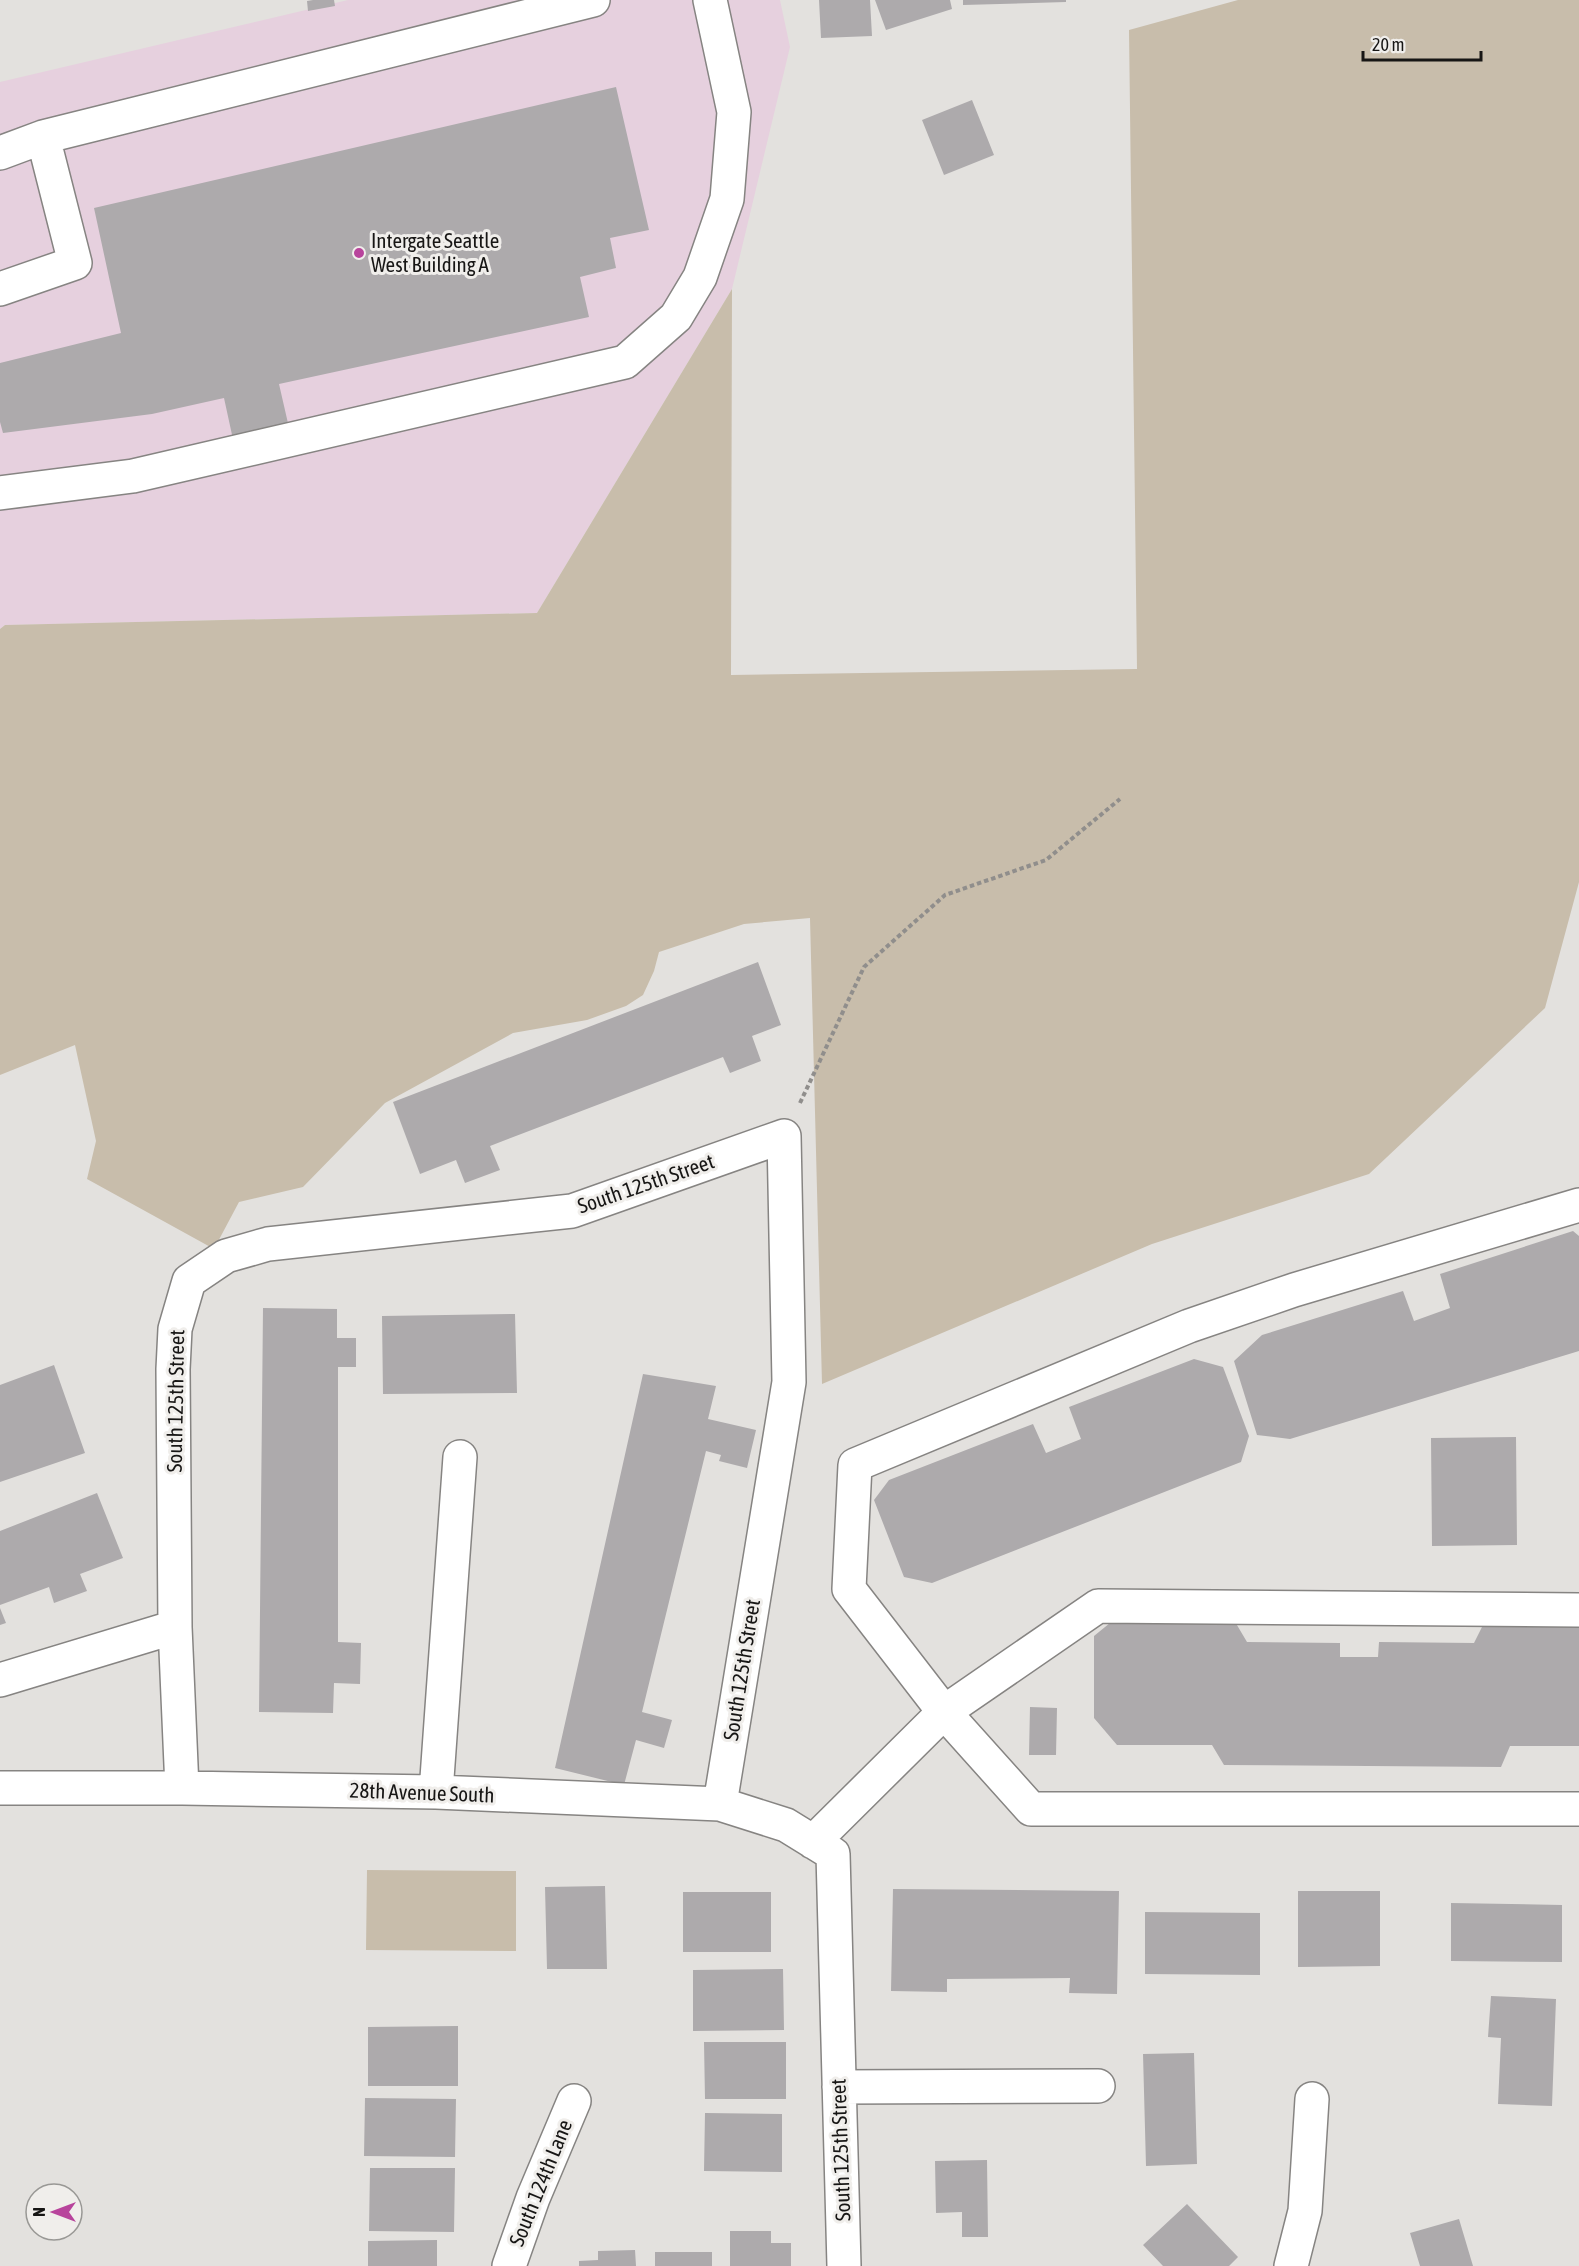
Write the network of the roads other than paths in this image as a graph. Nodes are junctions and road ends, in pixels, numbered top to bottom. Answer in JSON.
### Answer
{"nodes":[{"id":1,"x":593,"y":0,"type":"edge"},
{"id":2,"x":710,"y":0,"type":"edge"},
{"id":3,"x":43,"y":137,"type":"junction"},
{"id":4,"x":0,"y":153,"type":"edge"},
{"id":5,"x":0,"y":289,"type":"edge"},
{"id":6,"x":0,"y":493,"type":"edge"},
{"id":7,"x":1579,"y":1205,"type":"edge"},
{"id":8,"x":460,"y":1457,"type":"dead end"},
{"id":9,"x":1579,"y":1610,"type":"edge"},
{"id":10,"x":175,"y":1627,"type":"junction"},
{"id":11,"x":0,"y":1680,"type":"edge"},
{"id":12,"x":944,"y":1712,"type":"junction"},
{"id":13,"x":0,"y":1788,"type":"edge"},
{"id":14,"x":182,"y":1788,"type":"junction"},
{"id":15,"x":436,"y":1792,"type":"junction"},
{"id":16,"x":720,"y":1804,"type":"junction"},
{"id":17,"x":1579,"y":1809,"type":"edge"},
{"id":18,"x":823,"y":1848,"type":"junction"},
{"id":19,"x":1098,"y":2086,"type":"dead end"},
{"id":20,"x":839,"y":2087,"type":"junction"},
{"id":21,"x":1312,"y":2100,"type":"dead end"},
{"id":22,"x":574,"y":2101,"type":"dead end"},
{"id":23,"x":509,"y":2266,"type":"edge"},
{"id":24,"x":844,"y":2266,"type":"edge"},
{"id":25,"x":1291,"y":2266,"type":"edge"}],
"edges":[{"from":1,"to":3,"type":"street"},
{"from":2,"to":6,"type":"street"},
{"from":3,"to":4,"type":"street"},
{"from":3,"to":5,"type":"street"},
{"from":7,"to":12,"type":"street"},
{"from":8,"to":15,"type":"street"},
{"from":9,"to":12,"type":"street"},
{"from":10,"to":11,"type":"street"},
{"from":10,"to":14,"type":"street","name":"South 125th Street"},
{"from":10,"to":16,"type":"street","name":"South 125th Street"},
{"from":12,"to":17,"type":"street"},
{"from":12,"to":18,"type":"street"},
{"from":13,"to":14,"type":"street","name":"28th Avenue South"},
{"from":14,"to":15,"type":"street","name":"28th Avenue South"},
{"from":15,"to":16,"type":"street","name":"28th Avenue South"},
{"from":16,"to":18,"type":"street","name":"28th Avenue South"},
{"from":18,"to":20,"type":"street","name":"South 125th Street"},
{"from":19,"to":20,"type":"street"},
{"from":20,"to":24,"type":"street","name":"South 125th Street"},
{"from":21,"to":25,"type":"street"},
{"from":22,"to":23,"type":"street","name":"South 124th Lane"}]}
